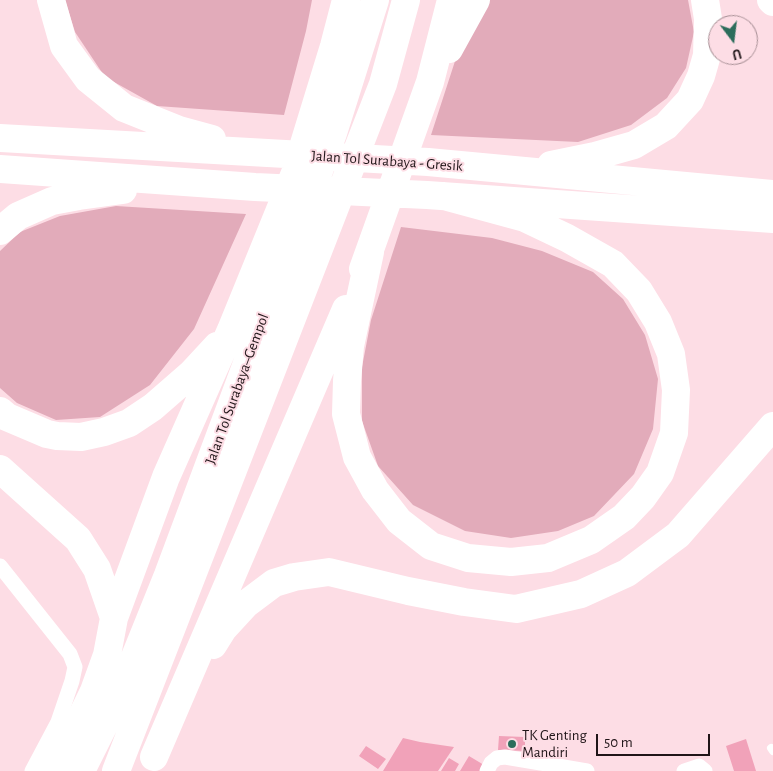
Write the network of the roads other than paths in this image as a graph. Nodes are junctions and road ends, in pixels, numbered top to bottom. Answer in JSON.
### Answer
{"nodes":[{"id":1,"x":51,"y":0,"type":"edge"},
{"id":2,"x":331,"y":0,"type":"edge"},
{"id":3,"x":346,"y":0,"type":"edge"},
{"id":4,"x":375,"y":0,"type":"edge"},
{"id":5,"x":406,"y":0,"type":"edge"},
{"id":6,"x":451,"y":0,"type":"edge"},
{"id":7,"x":476,"y":0,"type":"edge"},
{"id":8,"x":705,"y":0,"type":"edge"},
{"id":9,"x":334,"y":46,"type":"junction"},
{"id":10,"x":430,"y":82,"type":"junction"},
{"id":11,"x":0,"y":138,"type":"edge"},
{"id":12,"x":264,"y":154,"type":"junction"},
{"id":13,"x":0,"y":169,"type":"edge"},
{"id":14,"x":522,"y":171,"type":"junction"},
{"id":15,"x":178,"y":182,"type":"junction"},
{"id":16,"x":773,"y":194,"type":"edge"},
{"id":17,"x":436,"y":196,"type":"junction"},
{"id":18,"x":773,"y":219,"type":"edge"},
{"id":19,"x":0,"y":231,"type":"edge"},
{"id":20,"x":370,"y":252,"type":"junction"},
{"id":21,"x":231,"y":330,"type":"junction"},
{"id":22,"x":0,"y":412,"type":"edge"},
{"id":23,"x":773,"y":426,"type":"edge"},
{"id":24,"x":0,"y":469,"type":"edge"},
{"id":25,"x":0,"y":566,"type":"edge"},
{"id":26,"x":114,"y":618,"type":"junction"},
{"id":27,"x":151,"y":764,"type":"edge"},
{"id":28,"x":32,"y":771,"type":"edge"},
{"id":29,"x":53,"y":771,"type":"edge"},
{"id":30,"x":81,"y":771,"type":"edge"},
{"id":31,"x":116,"y":771,"type":"edge"},
{"id":32,"x":487,"y":771,"type":"edge"},
{"id":33,"x":587,"y":771,"type":"edge"},
{"id":34,"x":684,"y":771,"type":"edge"},
{"id":35,"x":705,"y":771,"type":"edge"}],
"edges":[{"from":1,"to":12,"type":"highway"},
{"from":2,"to":9,"type":"highway"},
{"from":3,"to":9,"type":"highway"},
{"from":4,"to":30,"type":"highway","name":"Jalan Tol Surabaya–Gempol"},
{"from":5,"to":31,"type":"highway","name":"Jalan Tol Surabaya–Gempol"},
{"from":6,"to":10,"type":"highway"},
{"from":7,"to":10,"type":"highway"},
{"from":8,"to":14,"type":"highway"},
{"from":9,"to":21,"type":"highway"},
{"from":10,"to":20,"type":"highway"},
{"from":11,"to":12,"type":"highway","name":"Jalan Tol Surabaya - Gresik"},
{"from":12,"to":14,"type":"highway","name":"Jalan Tol Surabaya - Gresik"},
{"from":13,"to":15,"type":"highway","name":"Jalan Tol Surabaya - Gresik"},
{"from":14,"to":16,"type":"highway","name":"Jalan Tol Surabaya - Gresik"},
{"from":15,"to":17,"type":"highway","name":"Jalan Tol Surabaya - Gresik"},
{"from":15,"to":19,"type":"highway"},
{"from":17,"to":18,"type":"highway","name":"Jalan Tol Surabaya - Gresik"},
{"from":17,"to":20,"type":"highway"},
{"from":20,"to":27,"type":"highway"},
{"from":21,"to":22,"type":"highway"},
{"from":21,"to":26,"type":"highway"},
{"from":23,"to":27,"type":"highway"},
{"from":24,"to":26,"type":"highway"},
{"from":25,"to":28,"type":"street"},
{"from":26,"to":29,"type":"highway"},
{"from":32,"to":33,"type":"street"},
{"from":34,"to":35,"type":"street"}]}
